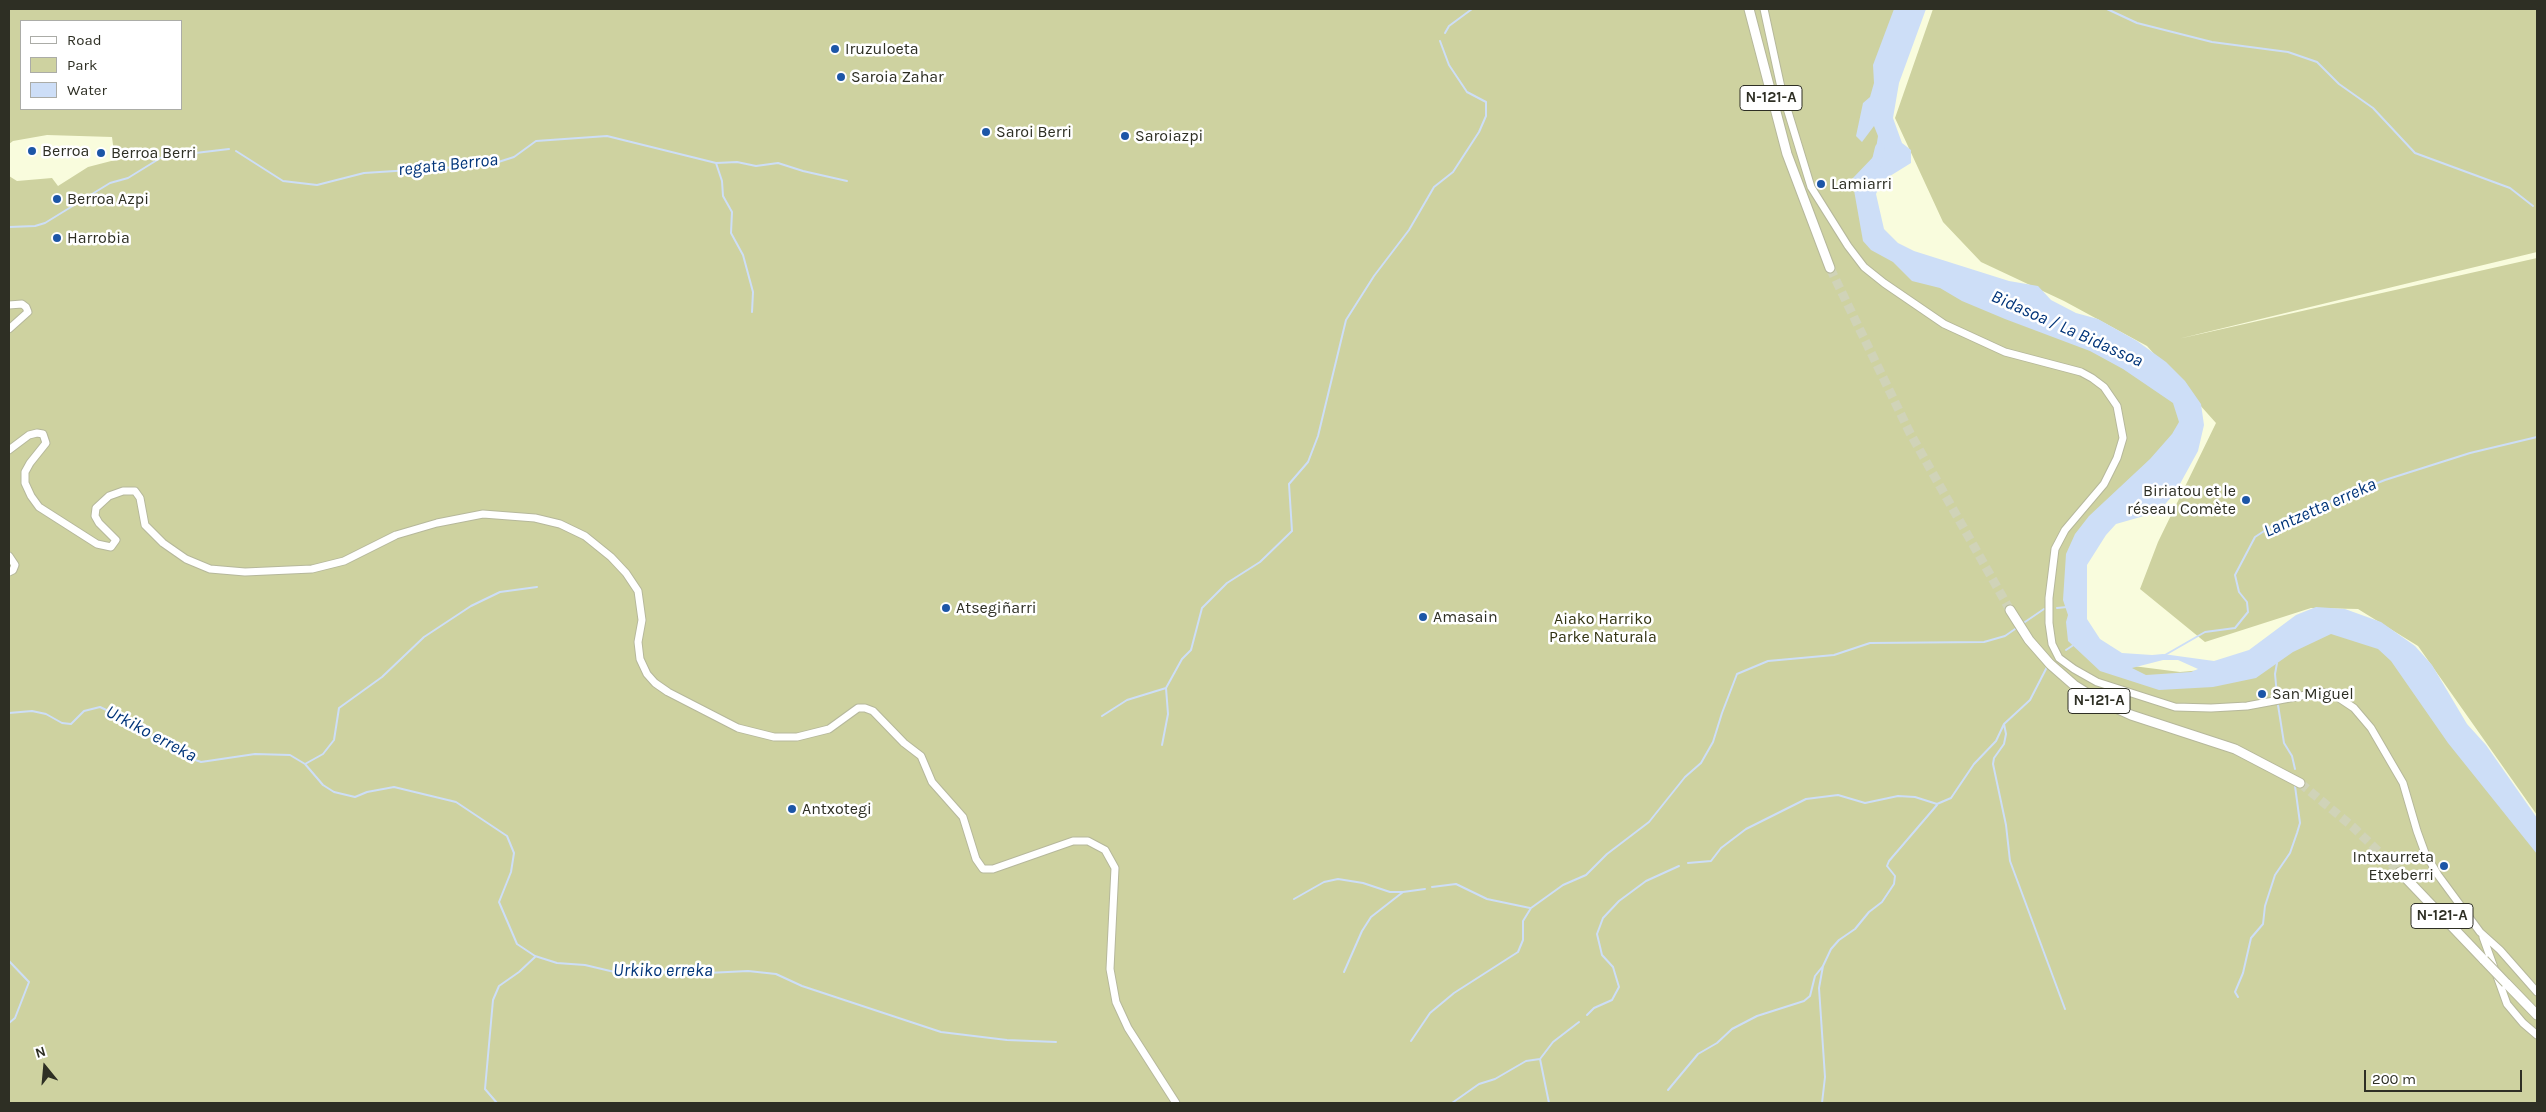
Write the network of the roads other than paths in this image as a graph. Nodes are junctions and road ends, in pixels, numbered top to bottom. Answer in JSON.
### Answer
{"nodes":[{"id":1,"x":1748,"y":9,"type":"edge"},
{"id":2,"x":1764,"y":9,"type":"edge"},
{"id":3,"x":1830,"y":268,"type":"tunnel mouth"},
{"id":4,"x":9,"y":304,"type":"edge"},
{"id":5,"x":9,"y":329,"type":"edge"},
{"id":6,"x":9,"y":450,"type":"edge"},
{"id":7,"x":9,"y":556,"type":"edge"},
{"id":8,"x":9,"y":572,"type":"edge"},
{"id":9,"x":2010,"y":610,"type":"tunnel mouth"},
{"id":10,"x":2300,"y":783,"type":"tunnel mouth"},
{"id":11,"x":2400,"y":872,"type":"tunnel mouth"},
{"id":12,"x":2480,"y":932,"type":"junction"},
{"id":13,"x":2537,"y":992,"type":"edge"},
{"id":14,"x":2537,"y":1015,"type":"edge"},
{"id":15,"x":2537,"y":1035,"type":"edge"},
{"id":16,"x":1176,"y":1103,"type":"edge"}],
"edges":[{"from":1,"to":3,"type":"highway","number":"N-121-A"},
{"from":2,"to":12,"type":"street"},
{"from":4,"to":5,"type":"street"},
{"from":6,"to":16,"type":"street"},
{"from":7,"to":8,"type":"street"},
{"from":9,"to":10,"type":"highway","number":"N-121-A"},
{"from":11,"to":14,"type":"highway","number":"N-121-A","bridge":true},
{"from":12,"to":13,"type":"street"},
{"from":12,"to":15,"type":"street"}]}
